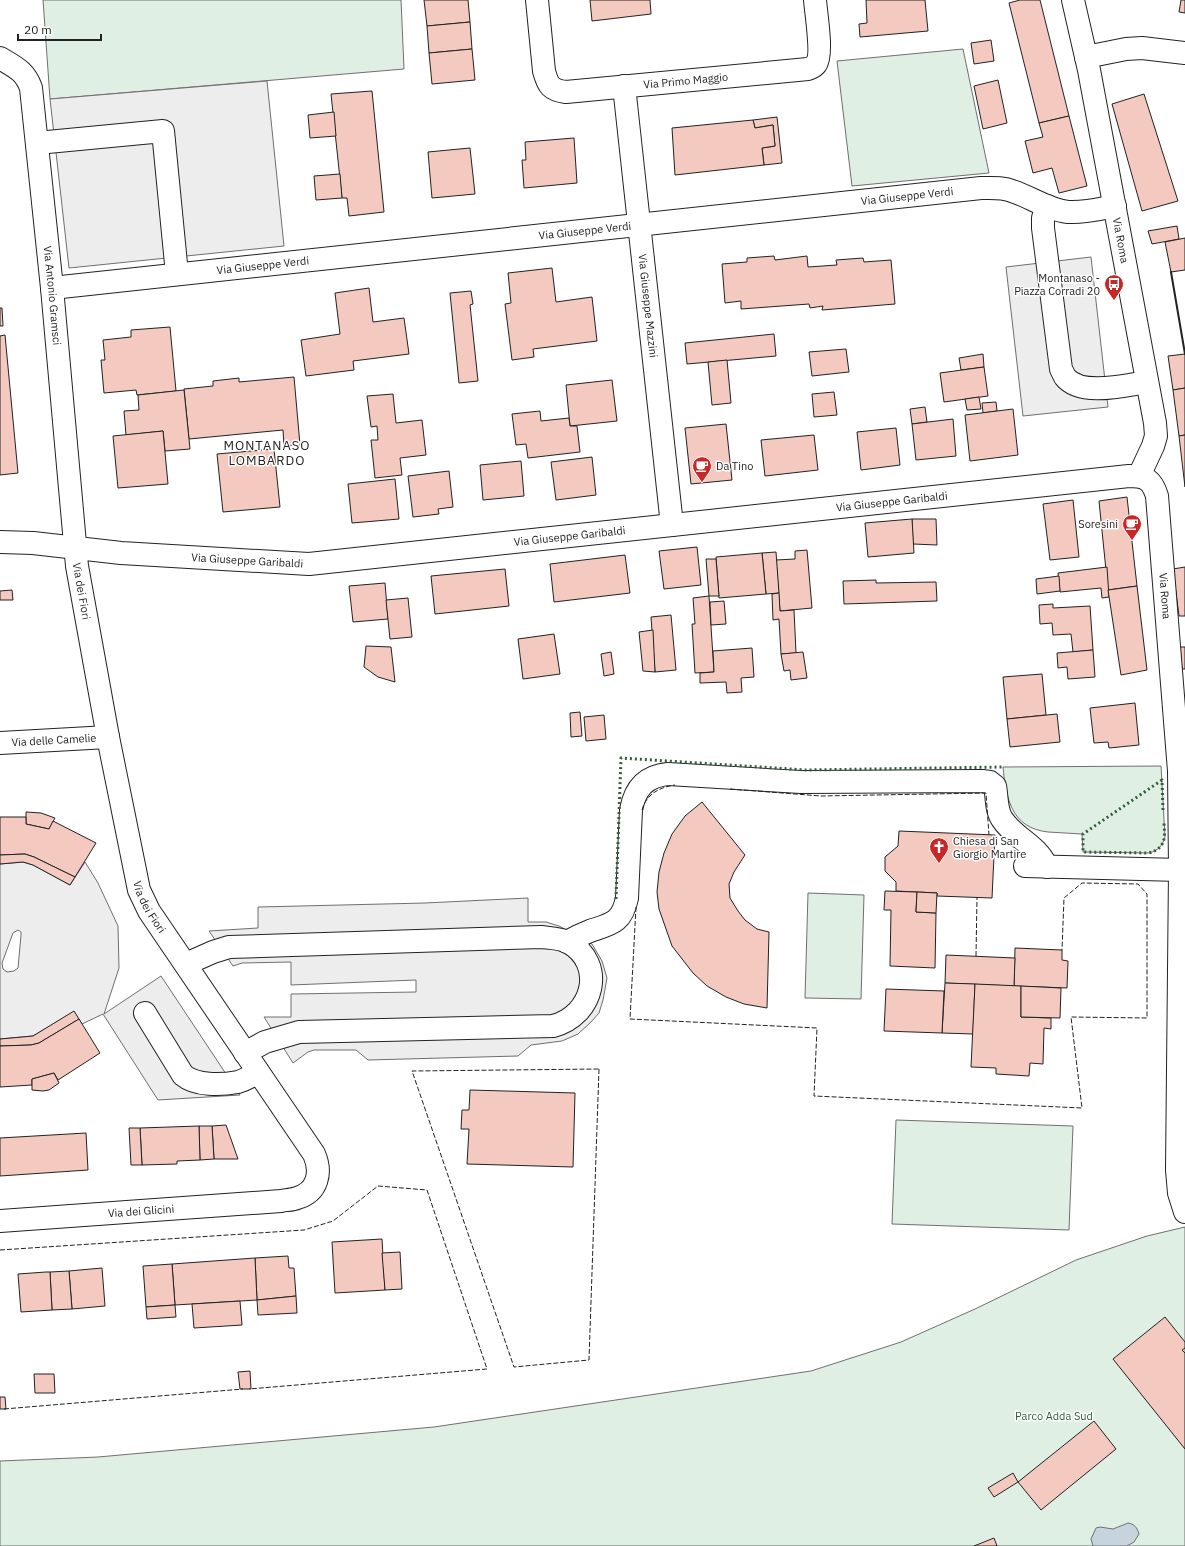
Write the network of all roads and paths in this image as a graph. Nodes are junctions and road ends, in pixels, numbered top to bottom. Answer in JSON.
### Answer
{"nodes":[{"id":1,"x":536,"y":0,"type":"edge"},
{"id":2,"x":815,"y":0,"type":"edge"},
{"id":3,"x":1073,"y":0,"type":"edge"},
{"id":4,"x":1185,"y":53,"type":"edge"},
{"id":5,"x":1086,"y":57,"type":"junction"},
{"id":6,"x":0,"y":58,"type":"edge"},
{"id":7,"x":624,"y":86,"type":"junction"},
{"id":8,"x":37,"y":143,"type":"junction"},
{"id":9,"x":1047,"y":206,"type":"junction"},
{"id":10,"x":1115,"y":206,"type":"junction"},
{"id":11,"x":639,"y":225,"type":"junction"},
{"id":12,"x":177,"y":274,"type":"junction"},
{"id":13,"x":52,"y":288,"type":"junction"},
{"id":14,"x":1147,"y":382,"type":"junction"},
{"id":15,"x":1139,"y":476,"type":"junction"},
{"id":16,"x":672,"y":525,"type":"junction"},
{"id":17,"x":0,"y":542,"type":"edge"},
{"id":18,"x":75,"y":548,"type":"junction"},
{"id":19,"x":108,"y":737,"type":"junction"},
{"id":20,"x":0,"y":743,"type":"edge"},
{"id":21,"x":1181,"y":746,"type":"edge"},
{"id":22,"x":1025,"y":866,"type":"dead end"},
{"id":23,"x":1047,"y":867,"type":"junction"},
{"id":24,"x":1180,"y":870,"type":"junction"},
{"id":25,"x":567,"y":942,"type":"junction"},
{"id":26,"x":186,"y":964,"type":"junction"},
{"id":27,"x":145,"y":1013,"type":"dead end"},
{"id":28,"x":246,"y":1053,"type":"junction"},
{"id":29,"x":258,"y":1072,"type":"junction"},
{"id":30,"x":281,"y":1201,"type":"joint"},
{"id":31,"x":1185,"y":1212,"type":"edge"},
{"id":32,"x":0,"y":1221,"type":"edge"}],
"edges":[{"from":1,"to":7,"type":"street","name":"Via Primo Maggio"},
{"from":2,"to":7,"type":"street","name":"Via Primo Maggio"},
{"from":3,"to":5,"type":"street","name":"Via Roma"},
{"from":4,"to":5,"type":"street"},
{"from":5,"to":10,"type":"street","name":"Via Roma"},
{"from":6,"to":8,"type":"street","name":"Via Antonio Gramsci"},
{"from":7,"to":11,"type":"street","name":"Via Giuseppe Mazzini"},
{"from":8,"to":12,"type":"street"},
{"from":8,"to":13,"type":"street","name":"Via Antonio Gramsci"},
{"from":9,"to":10,"type":"street","name":"Via Giuseppe Verdi"},
{"from":9,"to":11,"type":"street","name":"Via Giuseppe Verdi"},
{"from":9,"to":14,"type":"street"},
{"from":10,"to":14,"type":"street","name":"Via Roma"},
{"from":11,"to":12,"type":"street","name":"Via Giuseppe Verdi"},
{"from":11,"to":16,"type":"street","name":"Via Giuseppe Mazzini"},
{"from":12,"to":13,"type":"street","name":"Via Giuseppe Verdi"},
{"from":13,"to":18,"type":"street","name":"Via Antonio Gramsci"},
{"from":14,"to":15,"type":"street","name":"Via Roma"},
{"from":15,"to":16,"type":"street","name":"Via Giuseppe Garibaldi"},
{"from":15,"to":21,"type":"street","name":"Via Roma"},
{"from":16,"to":18,"type":"street","name":"Via Giuseppe Garibaldi"},
{"from":17,"to":18,"type":"street","name":"Via Giuseppe Garibaldi"},
{"from":18,"to":19,"type":"street","name":"Via dei Fiori"},
{"from":19,"to":20,"type":"street","name":"Via delle Camelie"},
{"from":19,"to":26,"type":"street","name":"Via dei Fiori"},
{"from":21,"to":24,"type":"street","name":"Via Roma"},
{"from":22,"to":23,"type":"street"},
{"from":23,"to":24,"type":"street"},
{"from":23,"to":25,"type":"street"},
{"from":24,"to":31,"type":"street","name":"Via Roma"},
{"from":25,"to":26,"type":"street"},
{"from":25,"to":28,"type":"street"},
{"from":26,"to":28,"type":"street","name":"Via dei Fiori"},
{"from":27,"to":29,"type":"street"},
{"from":28,"to":29,"type":"street","name":"Via dei Fiori"},
{"from":29,"to":30,"type":"street","name":"Via dei Fiori"},
{"from":30,"to":32,"type":"street","name":"Via dei Glicini"}]}
